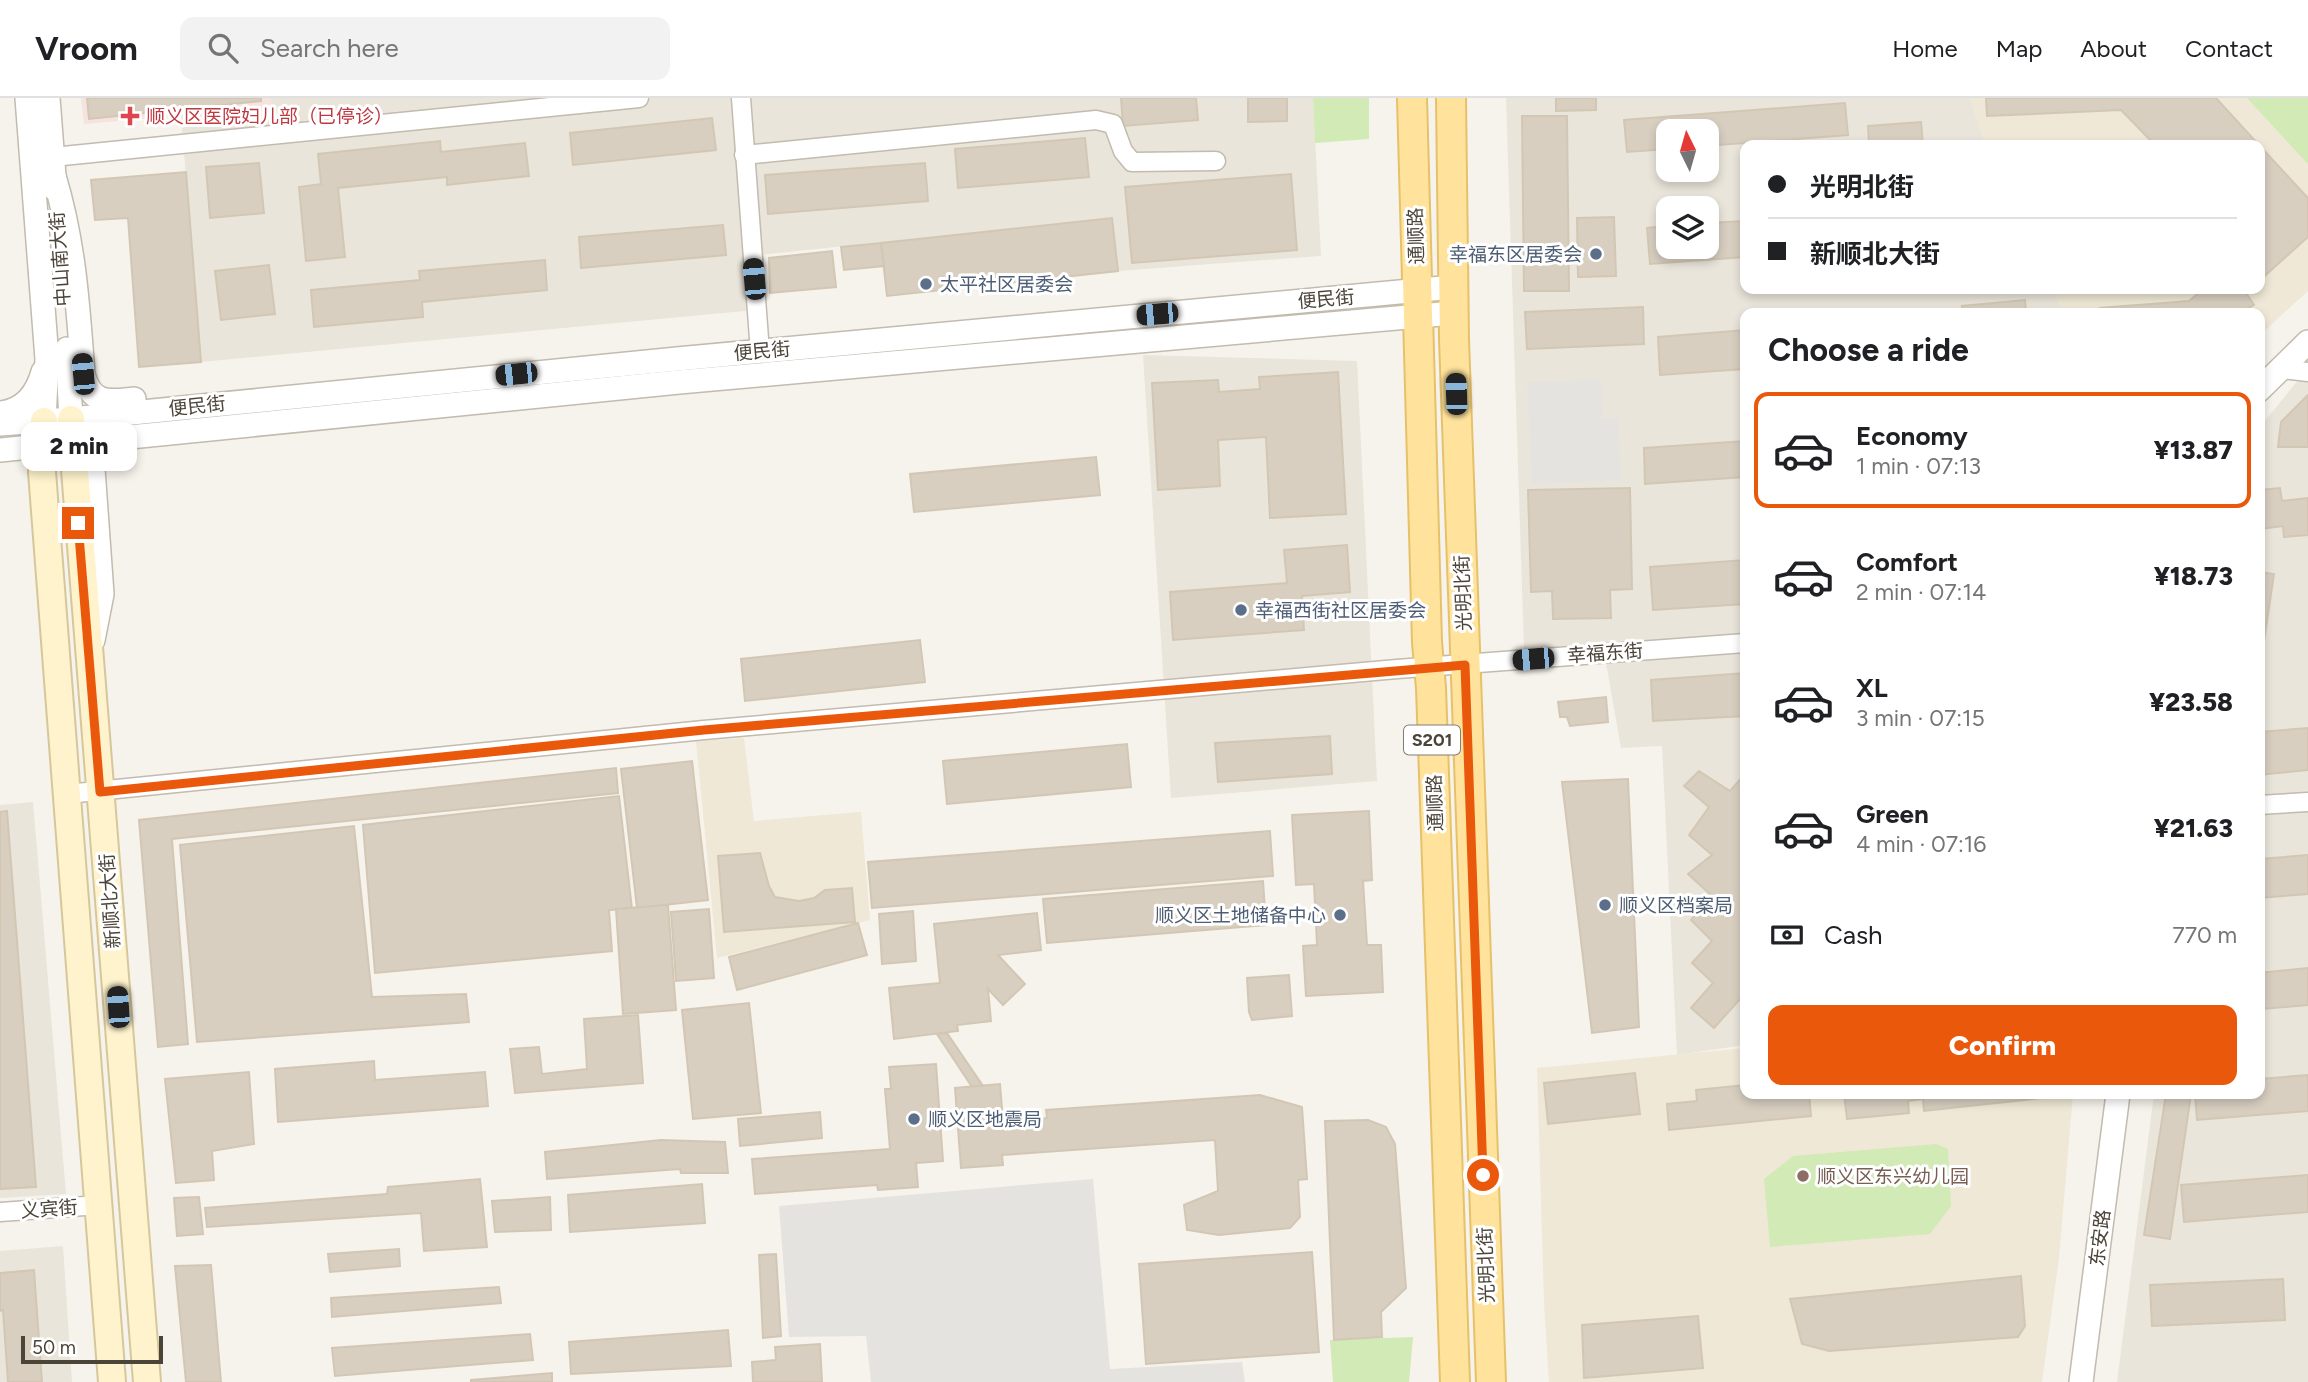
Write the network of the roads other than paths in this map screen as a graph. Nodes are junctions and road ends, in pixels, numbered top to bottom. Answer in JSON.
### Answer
{"nodes":[{"id":1,"x":27,"y":98,"type":"edge"},
{"id":2,"x":48,"y":98,"type":"edge"},
{"id":3,"x":639,"y":98,"type":"edge"},
{"id":4,"x":741,"y":98,"type":"edge"},
{"id":5,"x":1412,"y":98,"type":"edge"},
{"id":6,"x":1451,"y":98,"type":"edge"},
{"id":7,"x":544,"y":103,"type":"edge"},
{"id":8,"x":744,"y":155,"type":"junction"},
{"id":9,"x":1216,"y":161,"type":"dead end"},
{"id":10,"x":54,"y":166,"type":"junction"},
{"id":11,"x":1453,"y":300,"type":"junction"},
{"id":12,"x":1418,"y":303,"type":"junction"},
{"id":13,"x":2308,"y":342,"type":"edge"},
{"id":14,"x":760,"y":352,"type":"junction"},
{"id":15,"x":47,"y":359,"type":"junction"},
{"id":16,"x":2281,"y":369,"type":"junction"},
{"id":17,"x":2308,"y":372,"type":"edge"},
{"id":18,"x":2265,"y":384,"type":"edge"},
{"id":19,"x":329,"y":393,"type":"junction"},
{"id":20,"x":0,"y":413,"type":"edge"},
{"id":21,"x":317,"y":417,"type":"junction"},
{"id":22,"x":0,"y":424,"type":"edge"},
{"id":23,"x":71,"y":432,"type":"junction"},
{"id":24,"x":43,"y":434,"type":"junction"},
{"id":25,"x":0,"y":450,"type":"edge"},
{"id":26,"x":0,"y":464,"type":"edge"},
{"id":27,"x":1740,"y":643,"type":"edge"},
{"id":28,"x":56,"y":656,"type":"junction"},
{"id":29,"x":89,"y":657,"type":"junction"},
{"id":30,"x":1465,"y":665,"type":"junction"},
{"id":31,"x":1430,"y":668,"type":"junction"},
{"id":32,"x":100,"y":792,"type":"junction"},
{"id":33,"x":67,"y":794,"type":"junction"},
{"id":34,"x":2308,"y":802,"type":"edge"},
{"id":35,"x":2265,"y":805,"type":"edge"},
{"id":36,"x":2117,"y":1099,"type":"edge"},
{"id":37,"x":99,"y":1205,"type":"junction"},
{"id":38,"x":0,"y":1212,"type":"edge"},
{"id":39,"x":112,"y":1382,"type":"edge"},
{"id":40,"x":147,"y":1382,"type":"edge"},
{"id":41,"x":1455,"y":1382,"type":"edge"},
{"id":42,"x":1490,"y":1382,"type":"edge"},
{"id":43,"x":2081,"y":1382,"type":"edge"}],
"edges":[{"from":1,"to":15,"type":"street"},
{"from":2,"to":10,"type":"street","name":"中山南大街"},
{"from":3,"to":7,"type":"street"},
{"from":4,"to":8,"type":"street"},
{"from":5,"to":12,"type":"main road","name":"通顺路","number":"S201"},
{"from":6,"to":11,"type":"main road","name":"光明北街","number":"S201"},
{"from":7,"to":10,"type":"street"},
{"from":8,"to":9,"type":"street"},
{"from":8,"to":14,"type":"street"},
{"from":10,"to":19,"type":"street"},
{"from":10,"to":23,"type":"street","name":"中山南大街"},
{"from":11,"to":12,"type":"street","name":"便民街"},
{"from":11,"to":30,"type":"main road","name":"光明北街","number":"S201"},
{"from":12,"to":14,"type":"street","name":"便民街"},
{"from":12,"to":21,"type":"street","name":"便民街"},
{"from":12,"to":31,"type":"main road","name":"通顺路","number":"S201"},
{"from":13,"to":16,"type":"street"},
{"from":14,"to":19,"type":"street","name":"便民街"},
{"from":15,"to":20,"type":"street"},
{"from":15,"to":24,"type":"street"},
{"from":16,"to":17,"type":"street"},
{"from":16,"to":18,"type":"street"},
{"from":19,"to":23,"type":"street","name":"便民街"},
{"from":21,"to":23,"type":"street","name":"便民街"},
{"from":21,"to":29,"type":"street"},
{"from":22,"to":24,"type":"street"},
{"from":23,"to":24,"type":"street"},
{"from":23,"to":29,"type":"main road","name":"新顺北大街"},
{"from":24,"to":25,"type":"street"},
{"from":24,"to":28,"type":"main road","name":"新顺北大街"},
{"from":26,"to":28,"type":"street"},
{"from":27,"to":30,"type":"street","name":"幸福东街"},
{"from":28,"to":33,"type":"main road","name":"新顺北大街"},
{"from":29,"to":32,"type":"main road","name":"新顺北大街"},
{"from":30,"to":31,"type":"street","name":"幸福东街"},
{"from":30,"to":42,"type":"main road","name":"光明北街","number":"S201"},
{"from":31,"to":32,"type":"street","name":"幸福东街"},
{"from":31,"to":41,"type":"main road","name":"通顺路","number":"S201"},
{"from":32,"to":33,"type":"street","name":"幸福东街"},
{"from":32,"to":40,"type":"main road","name":"新顺北大街"},
{"from":33,"to":37,"type":"main road","name":"新顺北大街"},
{"from":34,"to":35,"type":"street"},
{"from":36,"to":43,"type":"street","name":"东安路"},
{"from":37,"to":38,"type":"street","name":"义宾街"},
{"from":37,"to":39,"type":"main road","name":"新顺北大街"}]}
